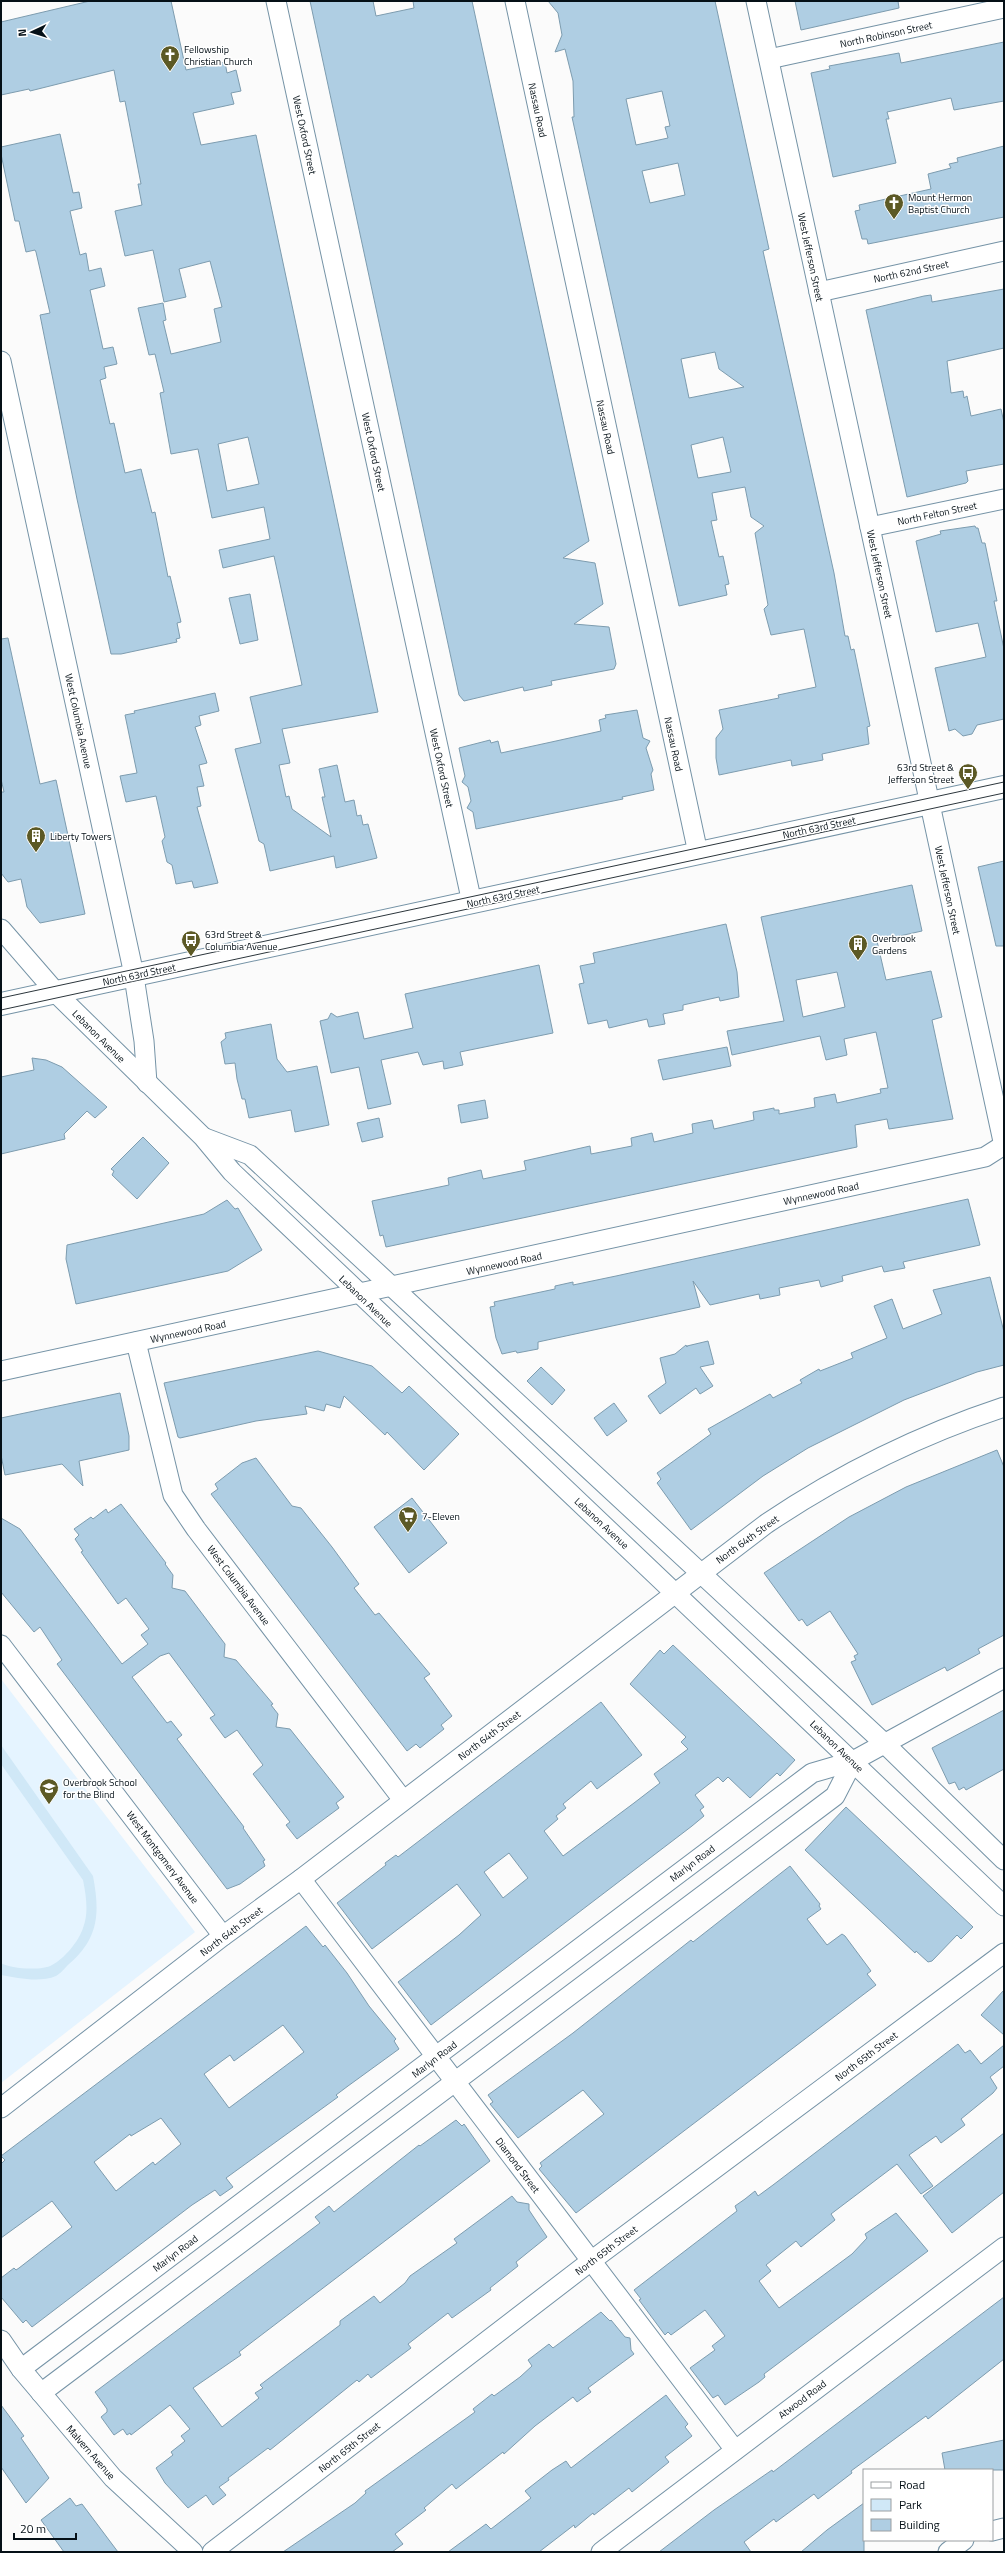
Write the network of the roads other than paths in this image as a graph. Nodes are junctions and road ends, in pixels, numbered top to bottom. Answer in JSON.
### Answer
{"nodes":[{"id":1,"x":276,"y":1,"type":"edge"},
{"id":2,"x":515,"y":1,"type":"edge"},
{"id":3,"x":756,"y":1,"type":"edge"},
{"id":4,"x":1004,"y":8,"type":"edge"},
{"id":5,"x":769,"y":59,"type":"junction"},
{"id":6,"x":1004,"y":251,"type":"edge"},
{"id":7,"x":819,"y":292,"type":"junction"},
{"id":8,"x":1,"y":361,"type":"edge"},
{"id":9,"x":1004,"y":499,"type":"edge"},
{"id":10,"x":870,"y":527,"type":"junction"},
{"id":11,"x":1004,"y":787,"type":"edge"},
{"id":12,"x":929,"y":803,"type":"junction"},
{"id":13,"x":698,"y":854,"type":"junction"},
{"id":14,"x":472,"y":903,"type":"junction"},
{"id":15,"x":1,"y":929,"type":"edge"},
{"id":16,"x":134,"y":976,"type":"junction"},
{"id":17,"x":56,"y":992,"type":"junction"},
{"id":18,"x":1,"y":1004,"type":"edge"},
{"id":19,"x":147,"y":1083,"type":"junction"},
{"id":20,"x":203,"y":1137,"type":"junction"},
{"id":21,"x":1004,"y":1145,"type":"edge"},
{"id":22,"x":394,"y":1287,"type":"junction"},
{"id":23,"x":358,"y":1294,"type":"junction"},
{"id":24,"x":136,"y":1342,"type":"junction"},
{"id":25,"x":1,"y":1371,"type":"edge"},
{"id":26,"x":1004,"y":1407,"type":"edge"},
{"id":27,"x":580,"y":1461,"type":"junction"},
{"id":28,"x":559,"y":1483,"type":"junction"},
{"id":29,"x":700,"y":1573,"type":"junction"},
{"id":30,"x":676,"y":1593,"type":"junction"},
{"id":31,"x":1,"y":1644,"type":"edge"},
{"id":32,"x":1004,"y":1678,"type":"edge"},
{"id":33,"x":885,"y":1744,"type":"junction"},
{"id":34,"x":853,"y":1762,"type":"junction"},
{"id":35,"x":403,"y":1800,"type":"junction"},
{"id":36,"x":1004,"y":1860,"type":"edge"},
{"id":37,"x":301,"y":1879,"type":"junction"},
{"id":38,"x":1004,"y":1906,"type":"edge"},
{"id":39,"x":223,"y":1936,"type":"junction"},
{"id":40,"x":1004,"y":1953,"type":"edge"},
{"id":41,"x":436,"y":2057,"type":"junction"},
{"id":42,"x":455,"y":2081,"type":"junction"},
{"id":43,"x":1,"y":2108,"type":"edge"},
{"id":44,"x":1004,"y":2247,"type":"edge"},
{"id":45,"x":591,"y":2261,"type":"junction"},
{"id":46,"x":1,"y":2340,"type":"edge"},
{"id":47,"x":22,"y":2369,"type":"junction"},
{"id":48,"x":41,"y":2392,"type":"junction"},
{"id":49,"x":735,"y":2450,"type":"junction"},
{"id":50,"x":1004,"y":2528,"type":"edge"},
{"id":51,"x":993,"y":2531,"type":"edge"},
{"id":52,"x":963,"y":2541,"type":"edge"},
{"id":53,"x":193,"y":2552,"type":"edge"},
{"id":54,"x":212,"y":2552,"type":"edge"},
{"id":55,"x":601,"y":2552,"type":"edge"},
{"id":56,"x":948,"y":2552,"type":"edge"}],
"edges":[{"from":1,"to":14,"type":"street","name":"West Oxford Street"},
{"from":2,"to":13,"type":"street","name":"Nassau Road"},
{"from":3,"to":5,"type":"street","name":"West Jefferson Street"},
{"from":4,"to":5,"type":"street","name":"North Robinson Street"},
{"from":5,"to":7,"type":"street","name":"West Jefferson Street"},
{"from":6,"to":7,"type":"street","name":"North 62nd Street"},
{"from":7,"to":10,"type":"street","name":"West Jefferson Street"},
{"from":8,"to":16,"type":"street","name":"West Columbia Avenue"},
{"from":9,"to":10,"type":"street","name":"North Felton Street"},
{"from":10,"to":12,"type":"street","name":"West Jefferson Street"},
{"from":11,"to":12,"type":"main road","name":"North 63rd Street"},
{"from":12,"to":13,"type":"main road","name":"North 63rd Street"},
{"from":12,"to":21,"type":"street","name":"West Jefferson Street"},
{"from":13,"to":14,"type":"main road","name":"North 63rd Street"},
{"from":14,"to":16,"type":"main road","name":"North 63rd Street"},
{"from":15,"to":17,"type":"street","name":"Lebanon Avenue"},
{"from":16,"to":17,"type":"main road","name":"North 63rd Street"},
{"from":16,"to":19,"type":"street","name":"West Columbia Avenue"},
{"from":17,"to":18,"type":"main road","name":"North 63rd Street"},
{"from":17,"to":19,"type":"street","name":"Lebanon Avenue"},
{"from":19,"to":20,"type":"street","name":"Lebanon Avenue"},
{"from":20,"to":22,"type":"street","name":"Lebanon Avenue"},
{"from":20,"to":23,"type":"street","name":"Lebanon Avenue"},
{"from":21,"to":22,"type":"street","name":"Wynnewood Road"},
{"from":22,"to":23,"type":"street","name":"Wynnewood Road"},
{"from":22,"to":27,"type":"street","name":"Lebanon Avenue"},
{"from":23,"to":24,"type":"street","name":"Wynnewood Road"},
{"from":23,"to":28,"type":"street","name":"Lebanon Avenue"},
{"from":24,"to":25,"type":"street","name":"Wynnewood Road"},
{"from":24,"to":35,"type":"street","name":"West Columbia Avenue"},
{"from":26,"to":29,"type":"street","name":"North 64th Street"},
{"from":27,"to":28,"type":"street"},
{"from":27,"to":29,"type":"street","name":"Lebanon Avenue"},
{"from":28,"to":30,"type":"street","name":"Lebanon Avenue"},
{"from":29,"to":30,"type":"street","name":"North 64th Street"},
{"from":29,"to":33,"type":"street","name":"Lebanon Avenue"},
{"from":30,"to":34,"type":"street","name":"Lebanon Avenue"},
{"from":30,"to":35,"type":"street","name":"North 64th Street"},
{"from":31,"to":39,"type":"street","name":"West Montgomery Avenue"},
{"from":32,"to":33,"type":"street","name":"Marlyn Road"},
{"from":33,"to":34,"type":"street","name":"Marlyn Road"},
{"from":33,"to":36,"type":"street","name":"Lebanon Avenue"},
{"from":34,"to":38,"type":"street","name":"Lebanon Avenue"},
{"from":34,"to":41,"type":"street","name":"Marlyn Road"},
{"from":34,"to":42,"type":"street"},
{"from":35,"to":37,"type":"street","name":"North 64th Street"},
{"from":37,"to":39,"type":"street","name":"North 64th Street"},
{"from":37,"to":41,"type":"street","name":"Diamond Street"},
{"from":39,"to":43,"type":"street","name":"North 64th Street"},
{"from":40,"to":45,"type":"street","name":"North 65th Street"},
{"from":41,"to":42,"type":"street","name":"Diamond Street"},
{"from":41,"to":47,"type":"street","name":"Marlyn Road"},
{"from":42,"to":45,"type":"street","name":"Diamond Street"},
{"from":42,"to":48,"type":"street"},
{"from":44,"to":49,"type":"street","name":"Atwood Road"},
{"from":45,"to":49,"type":"street","name":"Diamond Street"},
{"from":45,"to":54,"type":"street","name":"North 65th Street"},
{"from":46,"to":47,"type":"street","name":"Malvern Avenue"},
{"from":47,"to":48,"type":"street","name":"Malvern Avenue"},
{"from":48,"to":53,"type":"street","name":"Malvern Avenue"},
{"from":49,"to":55,"type":"street","name":"Atwood Road"},
{"from":50,"to":51,"type":"street"},
{"from":52,"to":56,"type":"street"}]}
